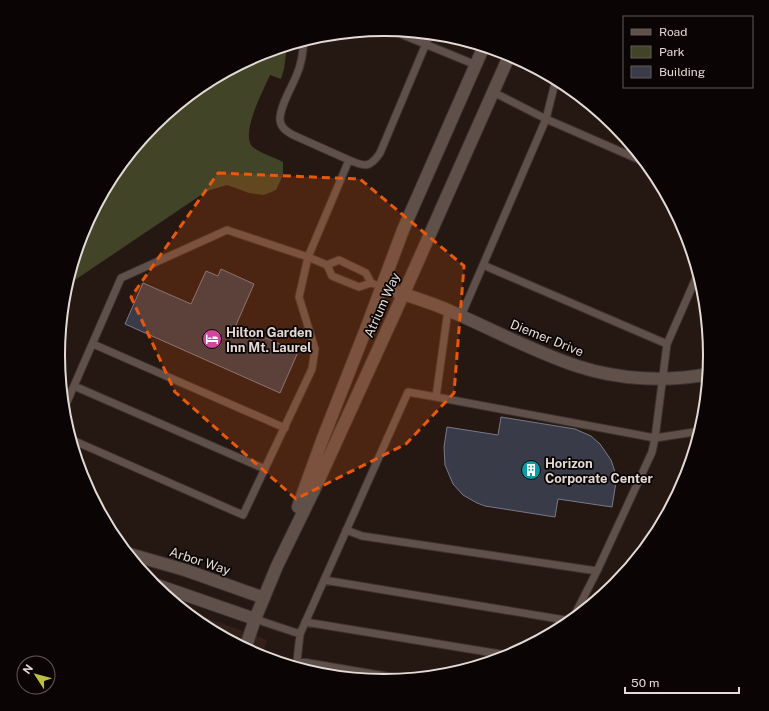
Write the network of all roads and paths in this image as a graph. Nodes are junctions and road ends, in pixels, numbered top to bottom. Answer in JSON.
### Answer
{"nodes":[{"id":1,"x":410,"y":37,"type":"edge"},
{"id":2,"x":428,"y":39,"type":"edge"},
{"id":3,"x":426,"y":44,"type":"junction"},
{"id":4,"x":303,"y":47,"type":"edge"},
{"id":5,"x":482,"y":51,"type":"edge"},
{"id":6,"x":507,"y":60,"type":"edge"},
{"id":7,"x":476,"y":65,"type":"junction"},
{"id":8,"x":554,"y":85,"type":"edge"},
{"id":9,"x":493,"y":92,"type":"junction"},
{"id":10,"x":546,"y":120,"type":"junction"},
{"id":11,"x":636,"y":158,"type":"edge"},
{"id":12,"x":349,"y":160,"type":"junction"},
{"id":13,"x":308,"y":258,"type":"junction"},
{"id":14,"x":327,"y":265,"type":"junction"},
{"id":15,"x":483,"y":265,"type":"junction"},
{"id":16,"x":695,"y":281,"type":"edge"},
{"id":17,"x":376,"y":284,"type":"junction"},
{"id":18,"x":403,"y":295,"type":"junction"},
{"id":19,"x":448,"y":310,"type":"junction"},
{"id":20,"x":461,"y":316,"type":"junction"},
{"id":21,"x":93,"y":344,"type":"junction"},
{"id":22,"x":667,"y":344,"type":"junction"},
{"id":23,"x":703,"y":375,"type":"edge"},
{"id":24,"x":664,"y":379,"type":"junction"},
{"id":25,"x":74,"y":386,"type":"junction"},
{"id":26,"x":436,"y":397,"type":"junction"},
{"id":27,"x":68,"y":400,"type":"edge"},
{"id":28,"x":285,"y":428,"type":"junction"},
{"id":29,"x":695,"y":432,"type":"edge"},
{"id":30,"x":655,"y":438,"type":"junction"},
{"id":31,"x":77,"y":442,"type":"edge"},
{"id":32,"x":265,"y":469,"type":"junction"},
{"id":33,"x":346,"y":530,"type":"junction"},
{"id":34,"x":136,"y":556,"type":"edge"},
{"id":35,"x":277,"y":566,"type":"junction"},
{"id":36,"x":598,"y":571,"type":"junction"},
{"id":37,"x":324,"y":580,"type":"junction"},
{"id":38,"x":166,"y":588,"type":"edge"},
{"id":39,"x":264,"y":598,"type":"junction"},
{"id":40,"x":577,"y":610,"type":"edge"},
{"id":41,"x":255,"y":619,"type":"junction"},
{"id":42,"x":563,"y":621,"type":"edge"},
{"id":43,"x":305,"y":622,"type":"junction"},
{"id":44,"x":300,"y":634,"type":"junction"},
{"id":45,"x":247,"y":644,"type":"edge"},
{"id":46,"x":499,"y":654,"type":"edge"},
{"id":47,"x":378,"y":675,"type":"edge"}],
"edges":[{"from":1,"to":3,"type":"lane"},
{"from":2,"to":3,"type":"lane"},
{"from":3,"to":7,"type":"lane"},
{"from":3,"to":12,"type":"lane"},
{"from":4,"to":12,"type":"lane"},
{"from":5,"to":7,"type":"street","name":"Atrium Way"},
{"from":6,"to":9,"type":"street","name":"Atrium Way"},
{"from":7,"to":17,"type":"street","name":"Atrium Way"},
{"from":8,"to":10,"type":"lane"},
{"from":9,"to":10,"type":"lane"},
{"from":9,"to":18,"type":"street","name":"Atrium Way"},
{"from":10,"to":11,"type":"lane"},
{"from":10,"to":15,"type":"lane"},
{"from":12,"to":13,"type":"lane"},
{"from":13,"to":14,"type":"lane"},
{"from":13,"to":21,"type":"lane"},
{"from":13,"to":28,"type":"lane"},
{"from":14,"to":17,"type":"lane"},
{"from":14,"to":17,"type":"lane"},
{"from":15,"to":20,"type":"lane"},
{"from":15,"to":22,"type":"lane"},
{"from":16,"to":22,"type":"lane"},
{"from":17,"to":18,"type":"street","name":"Diemer Drive"},
{"from":17,"to":35,"type":"street","name":"Atrium Way"},
{"from":18,"to":19,"type":"street","name":"Diemer Drive"},
{"from":18,"to":35,"type":"street","name":"Atrium Way"},
{"from":19,"to":20,"type":"street","name":"Diemer Drive"},
{"from":19,"to":26,"type":"lane"},
{"from":20,"to":24,"type":"street","name":"Diemer Drive"},
{"from":21,"to":25,"type":"lane"},
{"from":21,"to":28,"type":"lane"},
{"from":22,"to":24,"type":"lane"},
{"from":23,"to":24,"type":"street","name":"Diemer Drive"},
{"from":24,"to":30,"type":"lane"},
{"from":25,"to":27,"type":"lane"},
{"from":25,"to":32,"type":"lane"},
{"from":26,"to":30,"type":"lane"},
{"from":26,"to":33,"type":"lane"},
{"from":28,"to":32,"type":"lane"},
{"from":29,"to":30,"type":"lane"},
{"from":30,"to":36,"type":"lane"},
{"from":31,"to":32,"type":"lane"},
{"from":33,"to":36,"type":"lane"},
{"from":33,"to":37,"type":"lane"},
{"from":34,"to":39,"type":"street","name":"Arbor Way"},
{"from":35,"to":39,"type":"street","name":"Atrium Way"},
{"from":36,"to":40,"type":"lane"},
{"from":37,"to":42,"type":"lane"},
{"from":37,"to":43,"type":"lane"},
{"from":38,"to":41,"type":"street"},
{"from":39,"to":41,"type":"street","name":"Atrium Way"},
{"from":41,"to":44,"type":"lane"},
{"from":41,"to":45,"type":"street","name":"Atrium Way"},
{"from":43,"to":44,"type":"lane"},
{"from":43,"to":46,"type":"lane"},
{"from":44,"to":47,"type":"lane"}]}
